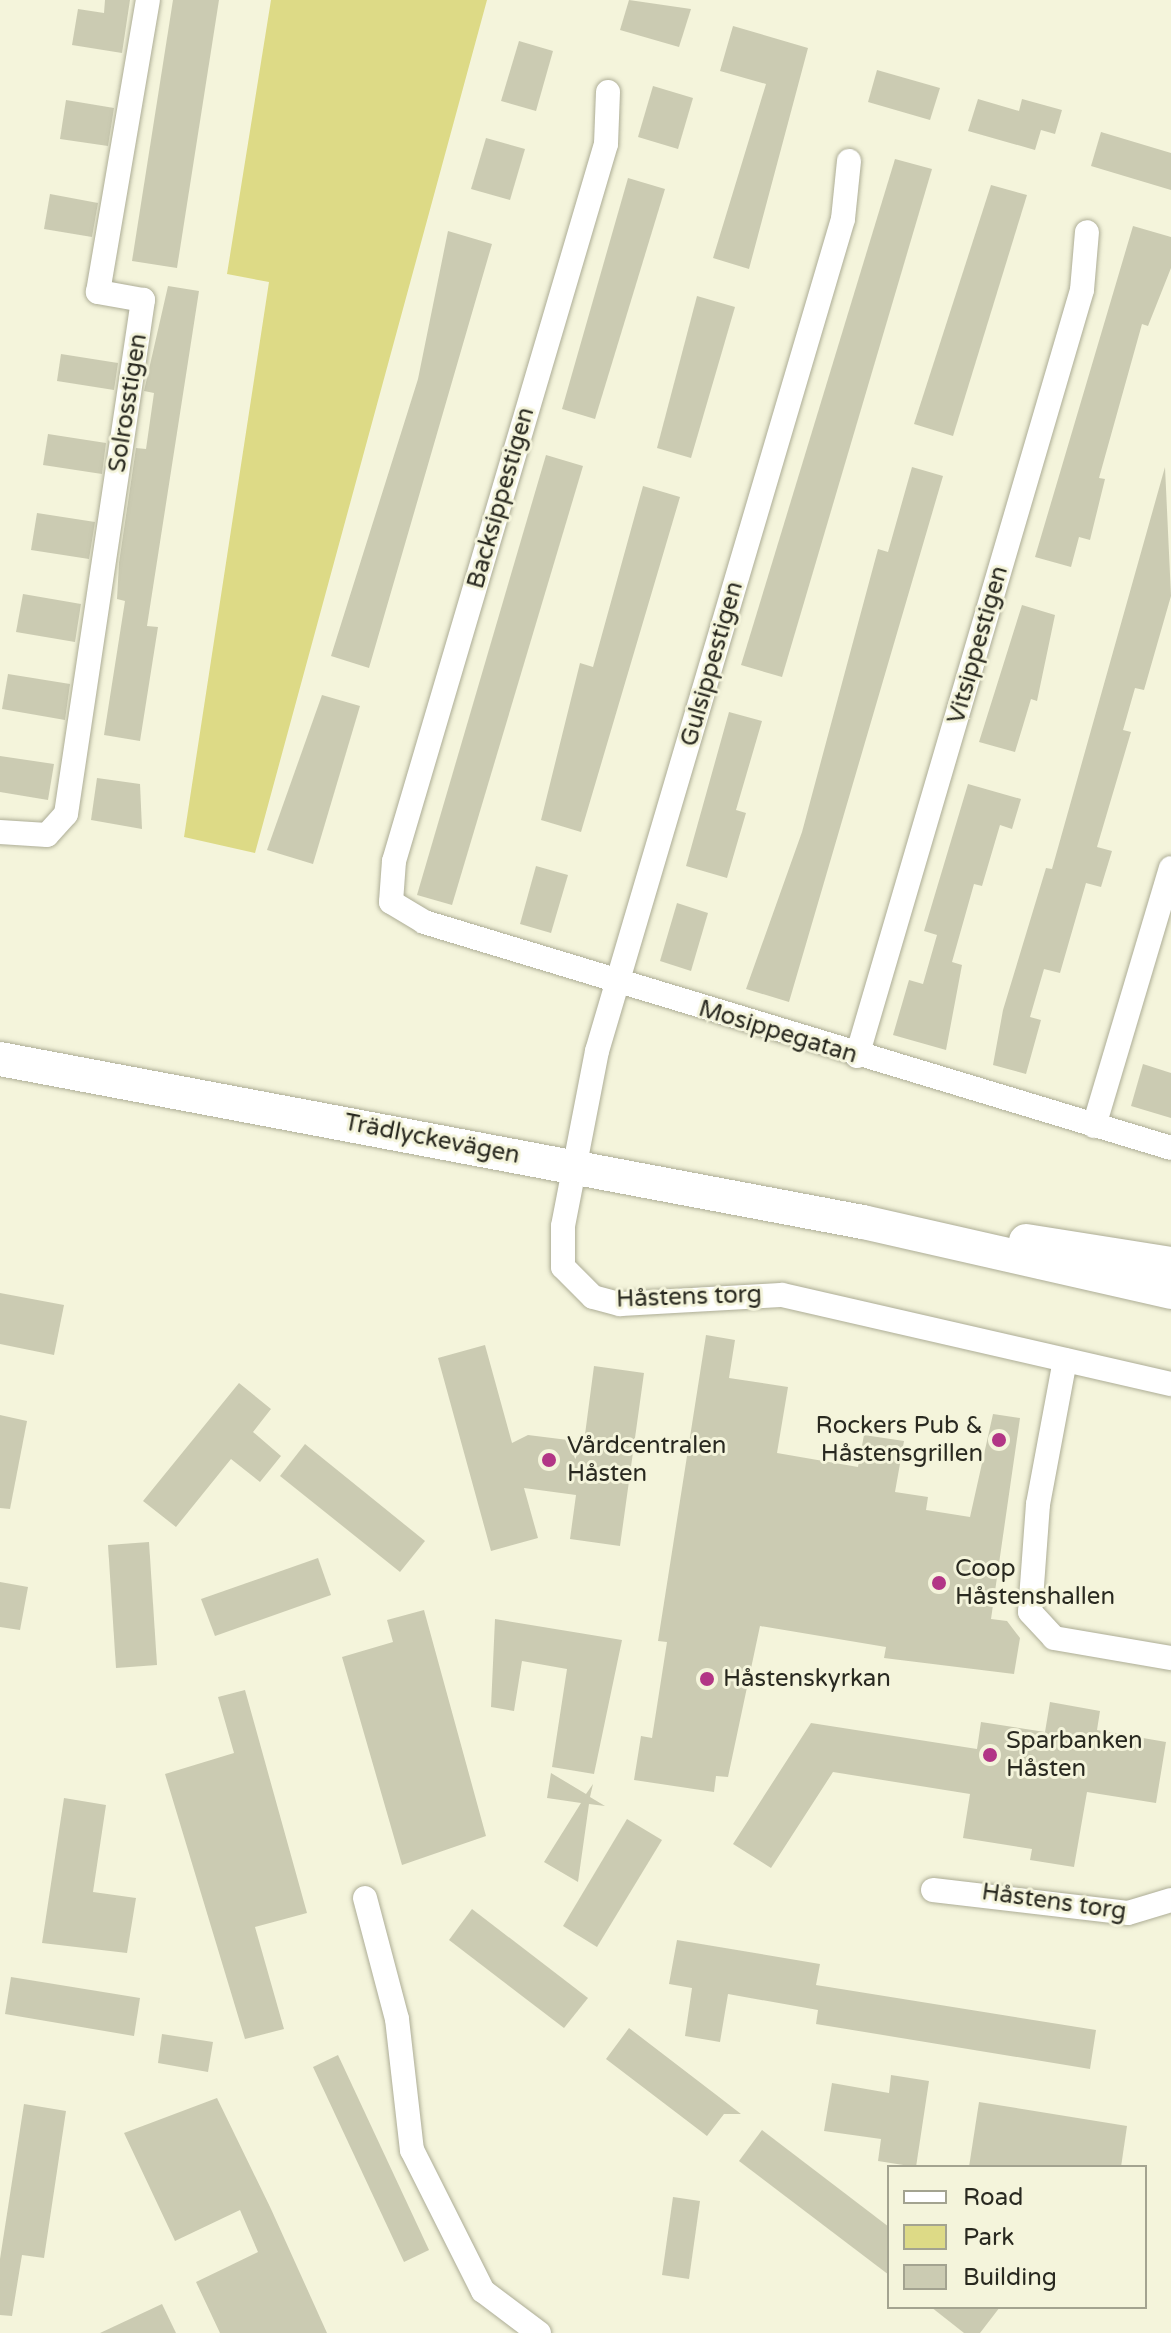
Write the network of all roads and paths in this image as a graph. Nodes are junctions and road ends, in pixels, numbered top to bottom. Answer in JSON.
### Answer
{"nodes":[{"id":1,"x":148,"y":0,"type":"edge"},
{"id":2,"x":608,"y":92,"type":"dead end"},
{"id":3,"x":849,"y":161,"type":"dead end"},
{"id":4,"x":1087,"y":232,"type":"dead end"},
{"id":5,"x":0,"y":832,"type":"edge"},
{"id":6,"x":1171,"y":868,"type":"edge"},
{"id":7,"x":391,"y":902,"type":"joint"},
{"id":8,"x":619,"y":982,"type":"junction"},
{"id":9,"x":857,"y":1056,"type":"junction"},
{"id":10,"x":0,"y":1059,"type":"edge"},
{"id":11,"x":1094,"y":1126,"type":"junction"},
{"id":12,"x":1171,"y":1148,"type":"edge"},
{"id":13,"x":573,"y":1167,"type":"junction"},
{"id":14,"x":863,"y":1222,"type":"junction"},
{"id":15,"x":1171,"y":1264,"type":"edge"},
{"id":16,"x":1171,"y":1292,"type":"edge"},
{"id":17,"x":1065,"y":1360,"type":"junction"},
{"id":18,"x":1171,"y":1384,"type":"edge"},
{"id":19,"x":1171,"y":1658,"type":"edge"},
{"id":20,"x":933,"y":1890,"type":"dead end"},
{"id":21,"x":365,"y":1898,"type":"dead end"},
{"id":22,"x":1171,"y":1900,"type":"edge"},
{"id":23,"x":539,"y":2333,"type":"edge"}],
"edges":[{"from":1,"to":5,"type":"street","name":"Solrosstigen"},
{"from":2,"to":7,"type":"street","name":"Backsippestigen"},
{"from":3,"to":8,"type":"street","name":"Gulsippestigen"},
{"from":4,"to":9,"type":"street","name":"Vitsippestigen"},
{"from":6,"to":11,"type":"street"},
{"from":7,"to":8,"type":"street","name":"Mosippegatan"},
{"from":8,"to":9,"type":"street","name":"Mosippegatan"},
{"from":8,"to":13,"type":"street","name":"Gulsippestigen"},
{"from":9,"to":11,"type":"street","name":"Mosippegatan"},
{"from":10,"to":13,"type":"street","name":"Trädlyckevägen"},
{"from":11,"to":12,"type":"street","name":"Mosippegatan"},
{"from":13,"to":14,"type":"street","name":"Trädlyckevägen"},
{"from":13,"to":17,"type":"street","name":"Håstens torg"},
{"from":14,"to":15,"type":"street","name":"Trädlyckevägen"},
{"from":14,"to":16,"type":"street","name":"Trädlyckevägen"},
{"from":17,"to":18,"type":"street","name":"Håstens torg"},
{"from":17,"to":19,"type":"street"},
{"from":20,"to":22,"type":"street","name":"Håstens torg"},
{"from":21,"to":23,"type":"street"}]}
